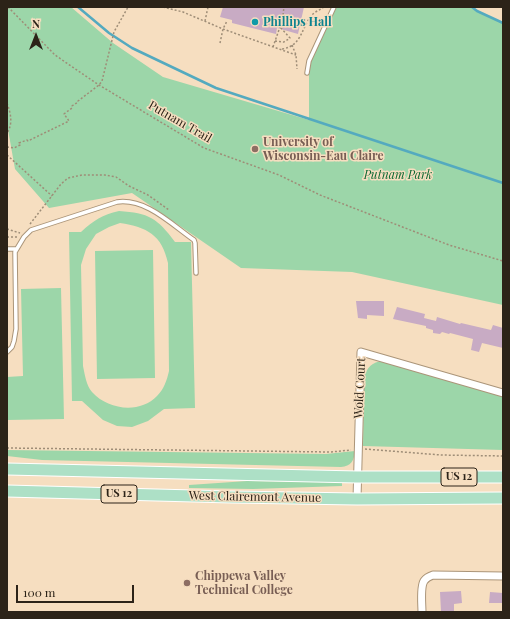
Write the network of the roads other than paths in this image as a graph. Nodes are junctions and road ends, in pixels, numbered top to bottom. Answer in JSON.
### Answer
{"nodes":[{"id":1,"x":334,"y":7,"type":"edge"},
{"id":2,"x":307,"y":73,"type":"dead end"},
{"id":3,"x":7,"y":249,"type":"edge"},
{"id":4,"x":16,"y":249,"type":"junction"},
{"id":5,"x":196,"y":273,"type":"dead end"},
{"id":6,"x":7,"y":352,"type":"edge"},
{"id":7,"x":503,"y":392,"type":"edge"},
{"id":8,"x":7,"y":469,"type":"edge"},
{"id":9,"x":357,"y":477,"type":"junction"},
{"id":10,"x":503,"y":477,"type":"edge"},
{"id":11,"x":7,"y":491,"type":"edge"},
{"id":12,"x":503,"y":498,"type":"edge"},
{"id":13,"x":356,"y":499,"type":"junction"},
{"id":14,"x":503,"y":576,"type":"edge"},
{"id":15,"x":422,"y":612,"type":"edge"}],
"edges":[{"from":1,"to":2,"type":"lane"},
{"from":3,"to":4,"type":"lane"},
{"from":4,"to":5,"type":"lane"},
{"from":4,"to":6,"type":"lane"},
{"from":7,"to":9,"type":"street","name":"Wold Court"},
{"from":8,"to":9,"type":"main road","name":"West Clairemont Avenue","number":"US 12"},
{"from":9,"to":10,"type":"main road","name":"West Clairemont Avenue","number":"US 12"},
{"from":9,"to":13,"type":"street","name":"Wold Court"},
{"from":11,"to":13,"type":"main road","name":"West Clairemont Avenue","number":"US 12"},
{"from":12,"to":13,"type":"main road","name":"West Clairemont Avenue","number":"US 12"},
{"from":14,"to":15,"type":"street"}]}
